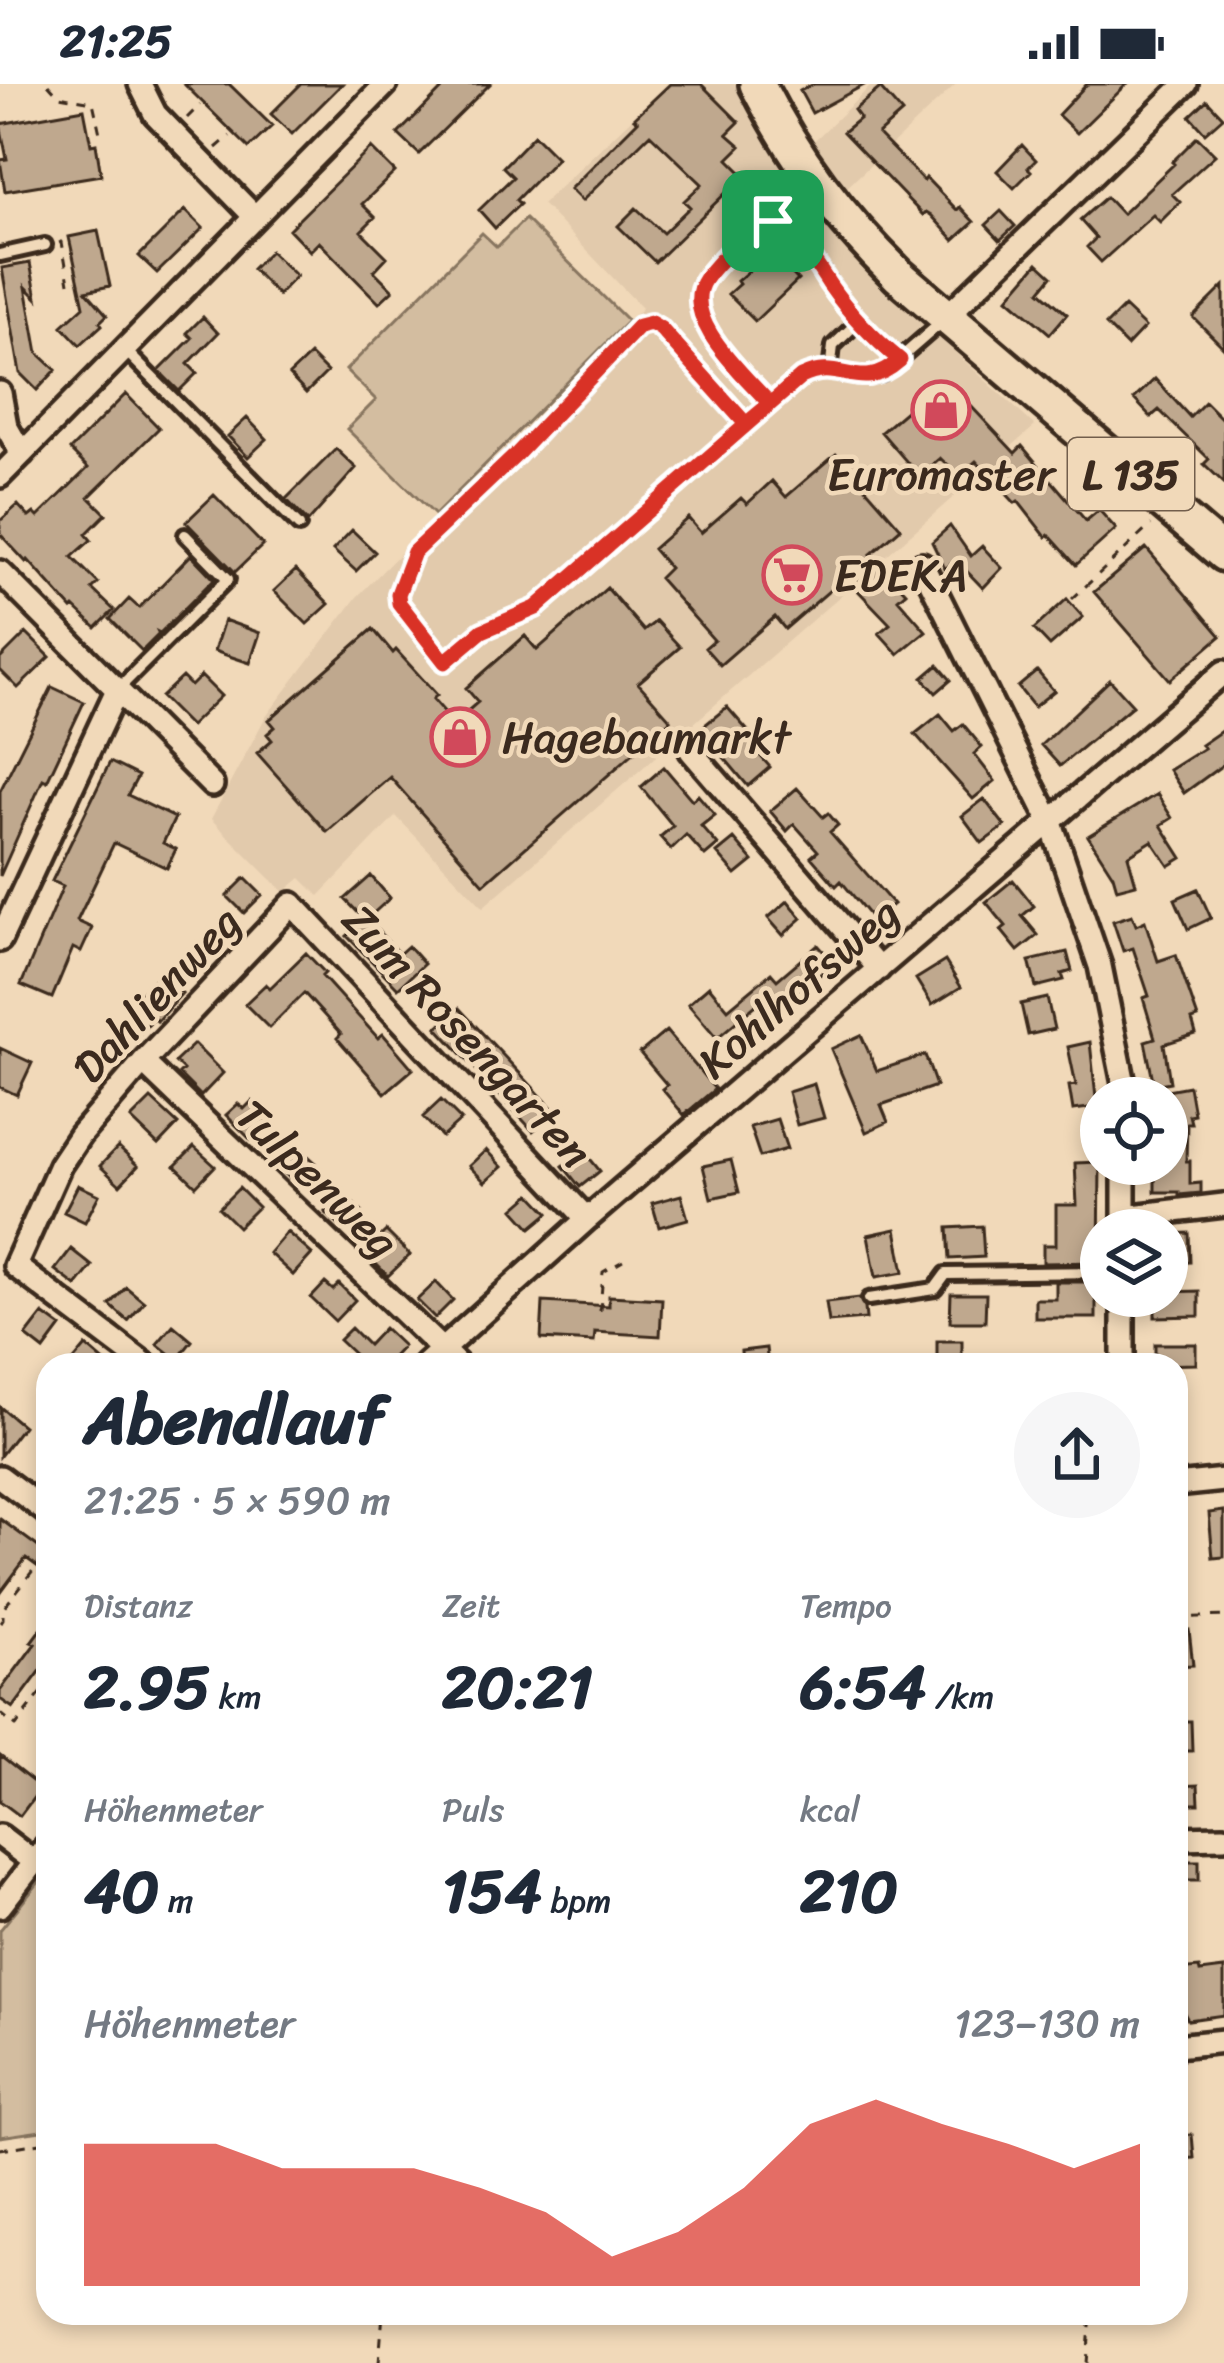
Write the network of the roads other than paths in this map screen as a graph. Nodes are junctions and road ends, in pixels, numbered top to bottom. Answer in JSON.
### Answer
{"nodes":[{"id":1,"x":140,"y":84,"type":"edge"},
{"id":2,"x":386,"y":84,"type":"edge"},
{"id":3,"x":757,"y":84,"type":"edge"},
{"id":4,"x":1186,"y":84,"type":"edge"},
{"id":5,"x":255,"y":217,"type":"junction"},
{"id":6,"x":45,"y":245,"type":"road end"},
{"id":7,"x":0,"y":255,"type":"edge"},
{"id":8,"x":946,"y":317,"type":"junction"},
{"id":9,"x":859,"y":321,"type":"junction"},
{"id":10,"x":124,"y":350,"type":"junction"},
{"id":11,"x":900,"y":360,"type":"junction"},
{"id":12,"x":830,"y":371,"type":"junction"},
{"id":13,"x":0,"y":393,"type":"edge"},
{"id":14,"x":770,"y":404,"type":"junction"},
{"id":15,"x":746,"y":424,"type":"junction"},
{"id":16,"x":22,"y":454,"type":"junction"},
{"id":17,"x":0,"y":476,"type":"edge"},
{"id":18,"x":299,"y":526,"type":"dead end"},
{"id":19,"x":185,"y":535,"type":"dead end"},
{"id":20,"x":1224,"y":554,"type":"edge"},
{"id":21,"x":922,"y":564,"type":"dead end"},
{"id":22,"x":0,"y":572,"type":"edge"},
{"id":23,"x":1224,"y":672,"type":"edge"},
{"id":24,"x":117,"y":690,"type":"junction"},
{"id":25,"x":691,"y":751,"type":"dead end"},
{"id":26,"x":212,"y":785,"type":"dead end"},
{"id":27,"x":1052,"y":823,"type":"junction"},
{"id":28,"x":292,"y":904,"type":"joint"},
{"id":29,"x":0,"y":940,"type":"edge"},
{"id":30,"x":879,"y":969,"type":"junction"},
{"id":31,"x":143,"y":1062,"type":"junction"},
{"id":32,"x":1123,"y":1077,"type":"edge"},
{"id":33,"x":1224,"y":1205,"type":"edge"},
{"id":34,"x":1188,"y":1212,"type":"edge"},
{"id":35,"x":587,"y":1220,"type":"junction"},
{"id":36,"x":1080,"y":1272,"type":"edge"},
{"id":37,"x":869,"y":1298,"type":"dead end"},
{"id":38,"x":1124,"y":1317,"type":"edge"},
{"id":39,"x":130,"y":1353,"type":"edge"},
{"id":40,"x":428,"y":1353,"type":"edge"},
{"id":41,"x":437,"y":1353,"type":"edge"},
{"id":42,"x":1124,"y":1353,"type":"edge"},
{"id":43,"x":0,"y":1478,"type":"edge"},
{"id":44,"x":1224,"y":1480,"type":"edge"},
{"id":45,"x":1188,"y":1484,"type":"edge"},
{"id":46,"x":36,"y":1505,"type":"edge"},
{"id":47,"x":0,"y":1836,"type":"edge"},
{"id":48,"x":1224,"y":1837,"type":"edge"},
{"id":49,"x":1188,"y":1838,"type":"edge"},
{"id":50,"x":36,"y":1851,"type":"edge"},
{"id":51,"x":36,"y":1859,"type":"edge"},
{"id":52,"x":0,"y":1906,"type":"edge"},
{"id":53,"x":1224,"y":2041,"type":"edge"},
{"id":54,"x":1188,"y":2045,"type":"edge"}],
"edges":[{"from":1,"to":5,"type":"street"},
{"from":2,"to":5,"type":"street"},
{"from":3,"to":8,"type":"main road","number":"L 135"},
{"from":4,"to":8,"type":"street"},
{"from":5,"to":10,"type":"street"},
{"from":6,"to":7,"type":"lane"},
{"from":8,"to":11,"type":"lane"},
{"from":8,"to":20,"type":"main road","number":"L 135"},
{"from":9,"to":11,"type":"lane"},
{"from":9,"to":12,"type":"lane"},
{"from":9,"to":14,"type":"lane"},
{"from":10,"to":16,"type":"street"},
{"from":10,"to":18,"type":"lane"},
{"from":11,"to":12,"type":"lane"},
{"from":12,"to":14,"type":"lane"},
{"from":13,"to":16,"type":"street"},
{"from":14,"to":15,"type":"lane"},
{"from":15,"to":15,"type":"lane"},
{"from":16,"to":17,"type":"street"},
{"from":19,"to":24,"type":"lane"},
{"from":21,"to":27,"type":"street"},
{"from":22,"to":24,"type":"street"},
{"from":23,"to":27,"type":"street","name":"Kohlhofsweg"},
{"from":24,"to":26,"type":"street"},
{"from":24,"to":29,"type":"street"},
{"from":25,"to":30,"type":"street"},
{"from":27,"to":30,"type":"street","name":"Kohlhofsweg"},
{"from":27,"to":32,"type":"street"},
{"from":28,"to":31,"type":"street","name":"Dahlienweg"},
{"from":28,"to":35,"type":"street","name":"Zum Rosengarten"},
{"from":30,"to":35,"type":"street","name":"Kohlhofsweg"},
{"from":31,"to":39,"type":"street","name":"Dahlienweg"},
{"from":31,"to":40,"type":"street","name":"Tulpenweg"},
{"from":33,"to":34,"type":"street"},
{"from":35,"to":41,"type":"street","name":"Kohlhofsweg"},
{"from":36,"to":37,"type":"lane"},
{"from":38,"to":42,"type":"street"},
{"from":43,"to":46,"type":"street"},
{"from":44,"to":45,"type":"street"},
{"from":47,"to":50,"type":"street"},
{"from":48,"to":49,"type":"street"},
{"from":51,"to":52,"type":"street"},
{"from":53,"to":54,"type":"street"}]}
